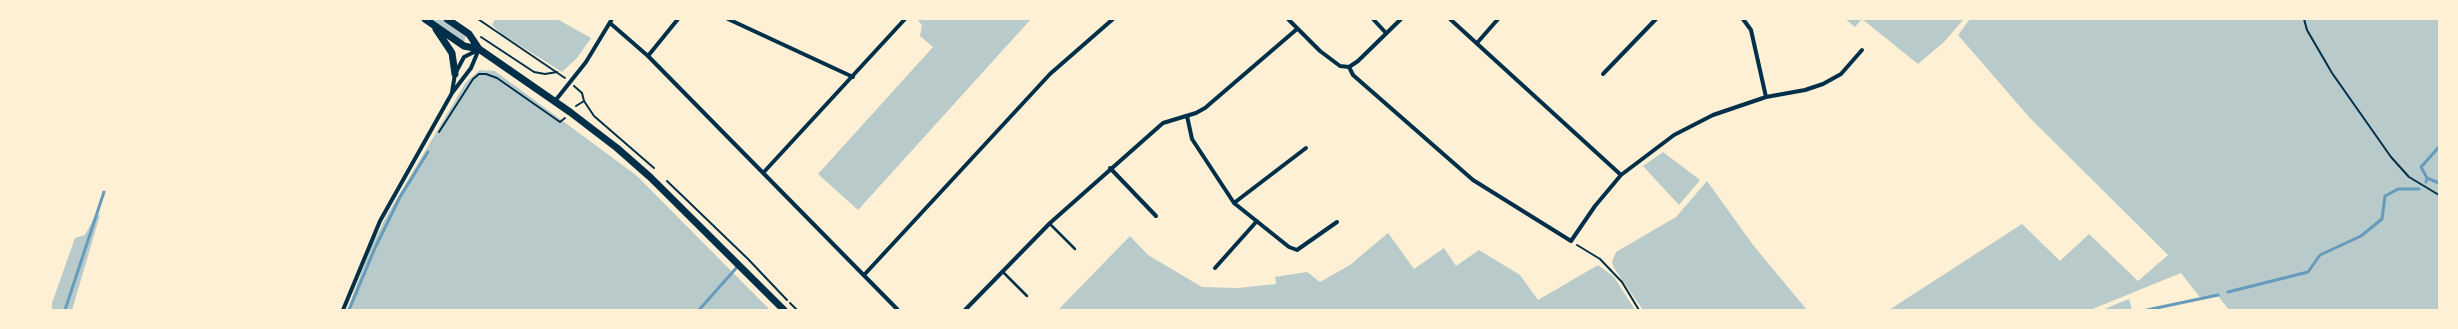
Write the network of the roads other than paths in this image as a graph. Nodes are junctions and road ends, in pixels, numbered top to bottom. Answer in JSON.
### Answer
{"nodes":[{"id":1,"x":425,"y":19,"type":"edge"},
{"id":2,"x":447,"y":19,"type":"edge"},
{"id":3,"x":678,"y":19,"type":"edge"},
{"id":4,"x":728,"y":19,"type":"edge"},
{"id":5,"x":905,"y":19,"type":"edge"},
{"id":6,"x":1113,"y":19,"type":"edge"},
{"id":7,"x":1288,"y":19,"type":"edge"},
{"id":8,"x":1373,"y":19,"type":"edge"},
{"id":9,"x":1400,"y":19,"type":"edge"},
{"id":10,"x":1450,"y":19,"type":"edge"},
{"id":11,"x":1498,"y":19,"type":"edge"},
{"id":12,"x":1656,"y":19,"type":"edge"},
{"id":13,"x":1744,"y":19,"type":"edge"},
{"id":14,"x":611,"y":21,"type":"edge"},
{"id":15,"x":432,"y":24,"type":"junction"},
{"id":16,"x":1297,"y":29,"type":"junction"},
{"id":17,"x":1386,"y":33,"type":"junction"},
{"id":18,"x":1477,"y":43,"type":"junction"},
{"id":19,"x":479,"y":49,"type":"junction"},
{"id":20,"x":1862,"y":50,"type":"dead end"},
{"id":21,"x":648,"y":56,"type":"junction"},
{"id":22,"x":1349,"y":67,"type":"junction"},
{"id":23,"x":455,"y":74,"type":"junction"},
{"id":24,"x":1603,"y":74,"type":"dead end"},
{"id":25,"x":853,"y":77,"type":"junction"},
{"id":26,"x":452,"y":93,"type":"junction"},
{"id":27,"x":1766,"y":97,"type":"junction"},
{"id":28,"x":555,"y":101,"type":"junction"},
{"id":29,"x":1187,"y":116,"type":"junction"},
{"id":30,"x":1306,"y":148,"type":"dead end"},
{"id":31,"x":1110,"y":168,"type":"junction"},
{"id":32,"x":763,"y":173,"type":"junction"},
{"id":33,"x":1621,"y":175,"type":"junction"},
{"id":34,"x":1234,"y":203,"type":"junction"},
{"id":35,"x":1156,"y":216,"type":"dead end"},
{"id":36,"x":1257,"y":221,"type":"junction"},
{"id":37,"x":1337,"y":222,"type":"dead end"},
{"id":38,"x":1050,"y":223,"type":"junction"},
{"id":39,"x":1075,"y":249,"type":"dead end"},
{"id":40,"x":1215,"y":268,"type":"dead end"},
{"id":41,"x":1002,"y":271,"type":"junction"},
{"id":42,"x":864,"y":275,"type":"junction"},
{"id":43,"x":1027,"y":296,"type":"dead end"},
{"id":44,"x":343,"y":310,"type":"edge"},
{"id":45,"x":784,"y":310,"type":"edge"},
{"id":46,"x":898,"y":310,"type":"edge"},
{"id":47,"x":964,"y":310,"type":"edge"}],
"edges":[{"from":1,"to":15,"type":"main road"},
{"from":2,"to":19,"type":"main road"},
{"from":3,"to":21,"type":"street"},
{"from":4,"to":25,"type":"street"},
{"from":5,"to":25,"type":"street"},
{"from":6,"to":42,"type":"street"},
{"from":7,"to":16,"type":"street"},
{"from":8,"to":17,"type":"street"},
{"from":9,"to":17,"type":"street"},
{"from":10,"to":18,"type":"street"},
{"from":11,"to":18,"type":"street"},
{"from":12,"to":24,"type":"street"},
{"from":13,"to":27,"type":"street"},
{"from":14,"to":21,"type":"street"},
{"from":14,"to":28,"type":"street"},
{"from":15,"to":19,"type":"main road"},
{"from":15,"to":23,"type":"main road"},
{"from":16,"to":22,"type":"street"},
{"from":16,"to":29,"type":"street"},
{"from":17,"to":22,"type":"street"},
{"from":18,"to":33,"type":"street"},
{"from":19,"to":23,"type":"street"},
{"from":19,"to":26,"type":"street"},
{"from":19,"to":28,"type":"main road"},
{"from":20,"to":27,"type":"street"},
{"from":21,"to":32,"type":"street"},
{"from":22,"to":33,"type":"street"},
{"from":23,"to":26,"type":"street"},
{"from":25,"to":32,"type":"street"},
{"from":26,"to":44,"type":"street"},
{"from":27,"to":33,"type":"street"},
{"from":28,"to":45,"type":"main road"},
{"from":29,"to":31,"type":"street"},
{"from":29,"to":34,"type":"street"},
{"from":30,"to":34,"type":"street"},
{"from":31,"to":35,"type":"street"},
{"from":31,"to":38,"type":"street"},
{"from":32,"to":42,"type":"street"},
{"from":34,"to":36,"type":"street"},
{"from":36,"to":37,"type":"street"},
{"from":36,"to":40,"type":"street"},
{"from":38,"to":39,"type":"lane"},
{"from":38,"to":41,"type":"street"},
{"from":41,"to":43,"type":"lane"},
{"from":41,"to":47,"type":"street"},
{"from":42,"to":46,"type":"street"}]}
